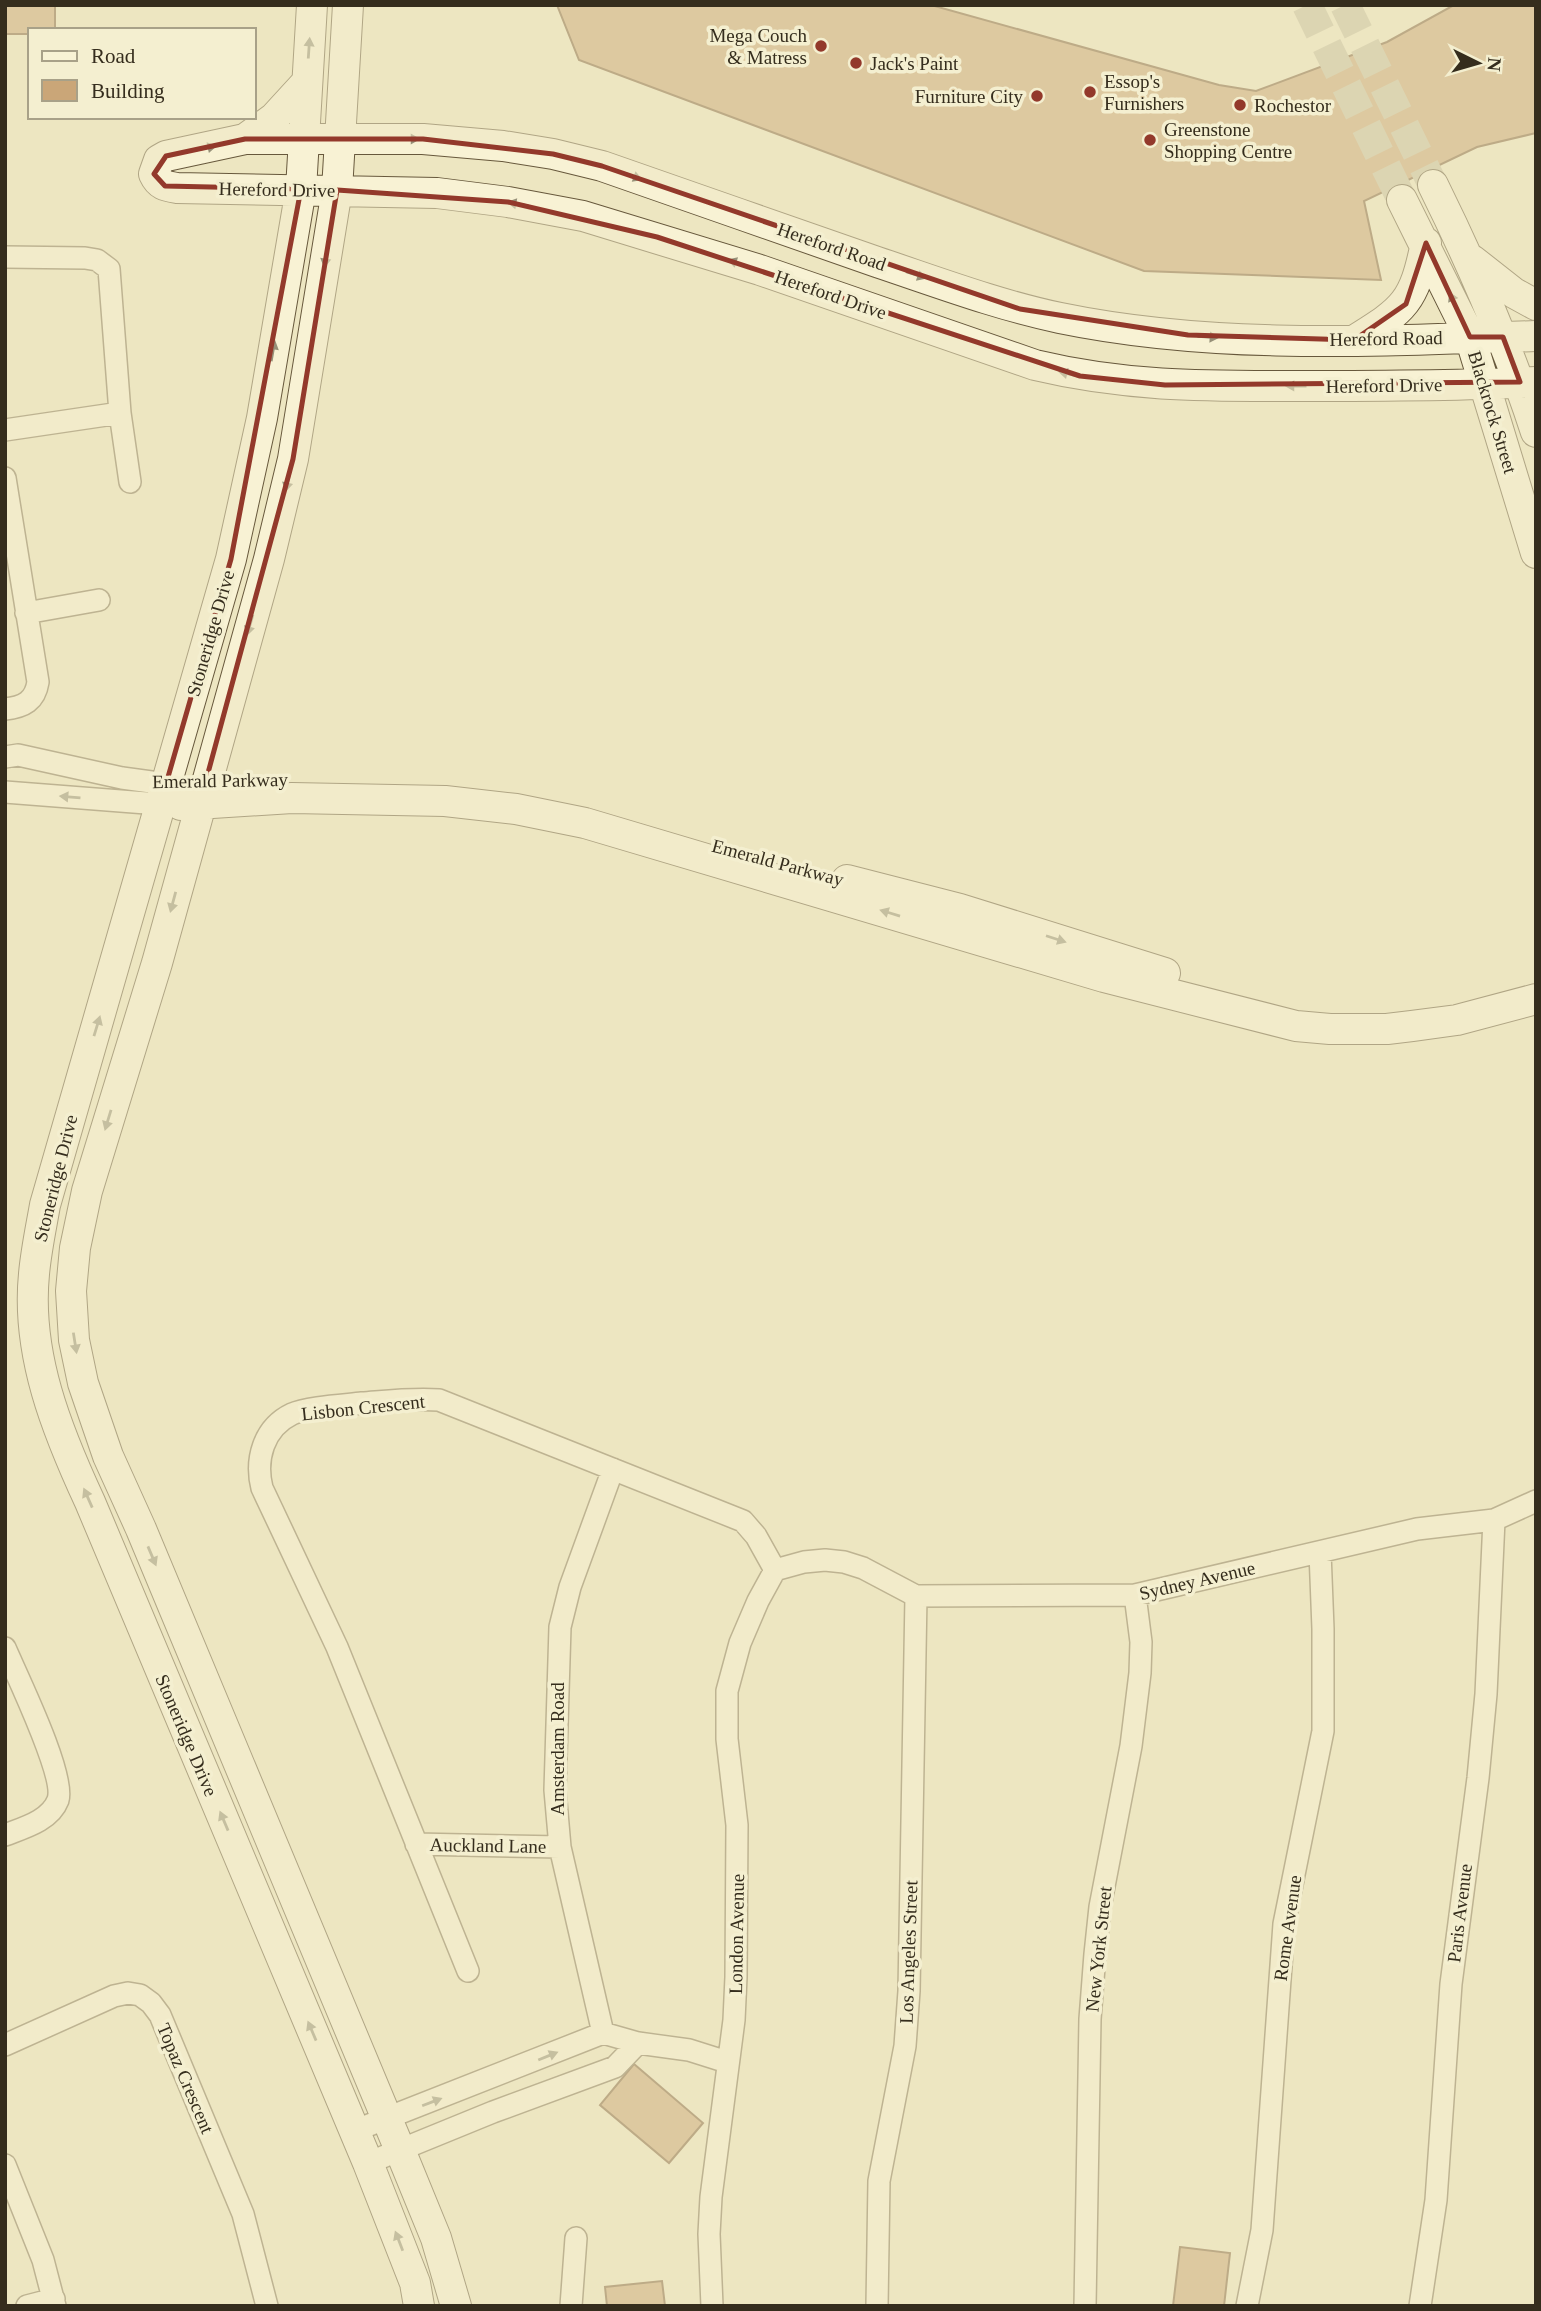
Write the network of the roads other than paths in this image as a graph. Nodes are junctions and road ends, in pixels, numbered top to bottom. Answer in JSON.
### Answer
{"nodes":[{"id":1,"x":312,"y":5,"type":"edge"},
{"id":2,"x":348,"y":5,"type":"edge"},
{"id":3,"x":307,"y":82,"type":"junction"},
{"id":4,"x":245,"y":139,"type":"junction"},
{"id":5,"x":304,"y":139,"type":"junction"},
{"id":6,"x":340,"y":139,"type":"junction"},
{"id":7,"x":166,"y":156,"type":"joint"},
{"id":8,"x":1433,"y":185,"type":"tunnel mouth"},
{"id":9,"x":301,"y":189,"type":"junction"},
{"id":10,"x":337,"y":190,"type":"junction"},
{"id":11,"x":1402,"y":200,"type":"tunnel mouth"},
{"id":12,"x":1426,"y":243,"type":"junction"},
{"id":13,"x":5,"y":257,"type":"edge"},
{"id":14,"x":1469,"y":257,"type":"junction"},
{"id":15,"x":1536,"y":305,"type":"edge"},
{"id":16,"x":1536,"y":336,"type":"edge"},
{"id":17,"x":1470,"y":337,"type":"junction"},
{"id":18,"x":1503,"y":337,"type":"junction"},
{"id":19,"x":1354,"y":340,"type":"junction"},
{"id":20,"x":1528,"y":382,"type":"edge"},
{"id":21,"x":1485,"y":383,"type":"junction"},
{"id":22,"x":120,"y":413,"type":"junction"},
{"id":23,"x":5,"y":430,"type":"edge"},
{"id":24,"x":1536,"y":432,"type":"edge"},
{"id":25,"x":5,"y":478,"type":"edge"},
{"id":26,"x":130,"y":482,"type":"dead end"},
{"id":27,"x":1536,"y":553,"type":"edge"},
{"id":28,"x":99,"y":600,"type":"dead end"},
{"id":29,"x":26,"y":613,"type":"junction"},
{"id":30,"x":5,"y":709,"type":"edge"},
{"id":31,"x":5,"y":757,"type":"edge"},
{"id":32,"x":5,"y":792,"type":"edge"},
{"id":33,"x":163,"y":794,"type":"junction"},
{"id":34,"x":202,"y":794,"type":"junction"},
{"id":35,"x":1536,"y":980,"type":"edge"},
{"id":36,"x":1536,"y":999,"type":"edge"},
{"id":37,"x":613,"y":1469,"type":"junction"},
{"id":38,"x":1536,"y":1501,"type":"edge"},
{"id":39,"x":1494,"y":1520,"type":"junction"},
{"id":40,"x":1320,"y":1552,"type":"junction"},
{"id":41,"x":775,"y":1570,"type":"junction"},
{"id":42,"x":1135,"y":1595,"type":"junction"},
{"id":43,"x":916,"y":1596,"type":"junction"},
{"id":44,"x":5,"y":1648,"type":"edge"},
{"id":45,"x":5,"y":1835,"type":"edge"},
{"id":46,"x":416,"y":1844,"type":"junction"},
{"id":47,"x":560,"y":1847,"type":"junction"},
{"id":48,"x":468,"y":1970,"type":"dead end"},
{"id":49,"x":603,"y":2033,"type":"junction"},
{"id":50,"x":638,"y":2043,"type":"junction"},
{"id":51,"x":5,"y":2045,"type":"edge"},
{"id":52,"x":727,"y":2062,"type":"junction"},
{"id":53,"x":388,"y":2119,"type":"junction"},
{"id":54,"x":355,"y":2131,"type":"junction"},
{"id":55,"x":400,"y":2150,"type":"junction"},
{"id":56,"x":368,"y":2163,"type":"junction"},
{"id":57,"x":5,"y":2165,"type":"edge"},
{"id":58,"x":576,"y":2238,"type":"dead end"},
{"id":59,"x":54,"y":2302,"type":"edge"},
{"id":60,"x":27,"y":2306,"type":"edge"},
{"id":61,"x":267,"y":2306,"type":"edge"},
{"id":62,"x":419,"y":2306,"type":"edge"},
{"id":63,"x":456,"y":2306,"type":"edge"},
{"id":64,"x":571,"y":2306,"type":"edge"},
{"id":65,"x":712,"y":2306,"type":"edge"},
{"id":66,"x":877,"y":2306,"type":"edge"},
{"id":67,"x":1084,"y":2306,"type":"edge"},
{"id":68,"x":1247,"y":2306,"type":"edge"},
{"id":69,"x":1420,"y":2306,"type":"edge"}],
"edges":[{"from":3,"to":1,"type":"street","name":"Stoneridge Drive","one_way":true},
{"from":2,"to":6,"type":"street","name":"Stoneridge Drive"},
{"from":3,"to":4,"type":"street"},
{"from":3,"to":5,"type":"street","name":"Stoneridge Drive"},
{"from":4,"to":5,"type":"street","name":"Hereford Road"},
{"from":7,"to":4,"type":"street","name":"Hereford Road","one_way":true},
{"from":5,"to":6,"type":"street","name":"Hereford Road"},
{"from":5,"to":9,"type":"street","name":"Stoneridge Drive"},
{"from":6,"to":10,"type":"street","name":"Stoneridge Drive"},
{"from":6,"to":19,"type":"street","name":"Hereford Road","one_way":true},
{"from":7,"to":9,"type":"street","name":"Hereford Drive"},
{"from":8,"to":14,"type":"street","name":"Blackrock Street"},
{"from":9,"to":10,"type":"street","name":"Hereford Drive"},
{"from":33,"to":9,"type":"street","name":"Stoneridge Drive","one_way":true},
{"from":21,"to":10,"type":"street","name":"Hereford Drive","one_way":true},
{"from":10,"to":34,"type":"street","name":"Stoneridge Drive","one_way":true},
{"from":11,"to":12,"type":"street","name":"Blackrock Street"},
{"from":17,"to":12,"type":"street","name":"Blackrock Street","one_way":true},
{"from":12,"to":19,"type":"street"},
{"from":13,"to":22,"type":"street"},
{"from":14,"to":15,"type":"street"},
{"from":14,"to":18,"type":"street","name":"Blackrock Street"},
{"from":16,"to":18,"type":"street"},
{"from":17,"to":18,"type":"street","name":"Hereford Road"},
{"from":17,"to":19,"type":"street","name":"Hereford Road"},
{"from":17,"to":21,"type":"street","name":"Blackrock Street"},
{"from":18,"to":20,"type":"street","name":"Blackrock Street"},
{"from":20,"to":21,"type":"street","name":"Hereford Drive"},
{"from":20,"to":24,"type":"street","name":"Blackrock Street"},
{"from":21,"to":27,"type":"street","name":"Blackrock Street"},
{"from":22,"to":23,"type":"street"},
{"from":22,"to":26,"type":"street"},
{"from":25,"to":29,"type":"street"},
{"from":28,"to":29,"type":"street"},
{"from":29,"to":30,"type":"street"},
{"from":31,"to":33,"type":"street","name":"Emerald Parkway"},
{"from":33,"to":32,"type":"street","name":"Emerald Parkway","one_way":true},
{"from":33,"to":34,"type":"street","name":"Emerald Parkway"},
{"from":54,"to":33,"type":"street","name":"Stoneridge Drive","one_way":true},
{"from":34,"to":35,"type":"street","name":"Emerald Parkway","one_way":true},
{"from":36,"to":34,"type":"street","name":"Emerald Parkway","one_way":true},
{"from":34,"to":53,"type":"street","name":"Stoneridge Drive","one_way":true},
{"from":37,"to":41,"type":"street","name":"Lisbon Crescent"},
{"from":37,"to":46,"type":"street","name":"Lisbon Crescent"},
{"from":37,"to":47,"type":"street","name":"Amsterdam Road"},
{"from":38,"to":39,"type":"street","name":"Sydney Avenue"},
{"from":39,"to":40,"type":"street","name":"Sydney Avenue"},
{"from":39,"to":69,"type":"street","name":"Paris Avenue"},
{"from":40,"to":42,"type":"street","name":"Sydney Avenue"},
{"from":40,"to":68,"type":"street","name":"Rome Avenue"},
{"from":41,"to":43,"type":"street","name":"Sydney Avenue"},
{"from":41,"to":52,"type":"street","name":"London Avenue"},
{"from":42,"to":43,"type":"street","name":"Sydney Avenue"},
{"from":42,"to":67,"type":"street","name":"New York Street"},
{"from":43,"to":66,"type":"street","name":"Los Angeles Street"},
{"from":44,"to":45,"type":"street"},
{"from":46,"to":47,"type":"street","name":"Auckland Lane"},
{"from":46,"to":48,"type":"street","name":"Lisbon Crescent"},
{"from":47,"to":49,"type":"street","name":"Amsterdam Road"},
{"from":49,"to":50,"type":"street"},
{"from":53,"to":49,"type":"street","one_way":true},
{"from":50,"to":52,"type":"street"},
{"from":50,"to":55,"type":"street"},
{"from":51,"to":61,"type":"street","name":"Topaz Crescent"},
{"from":52,"to":65,"type":"street","name":"London Avenue"},
{"from":53,"to":54,"type":"street"},
{"from":53,"to":55,"type":"street","name":"Stoneridge Drive"},
{"from":54,"to":56,"type":"street","name":"Stoneridge Drive"},
{"from":55,"to":56,"type":"street"},
{"from":55,"to":63,"type":"street","name":"Stoneridge Drive"},
{"from":62,"to":56,"type":"street","name":"Stoneridge Drive","one_way":true},
{"from":57,"to":59,"type":"street"},
{"from":58,"to":64,"type":"street"},
{"from":59,"to":60,"type":"street"}]}
